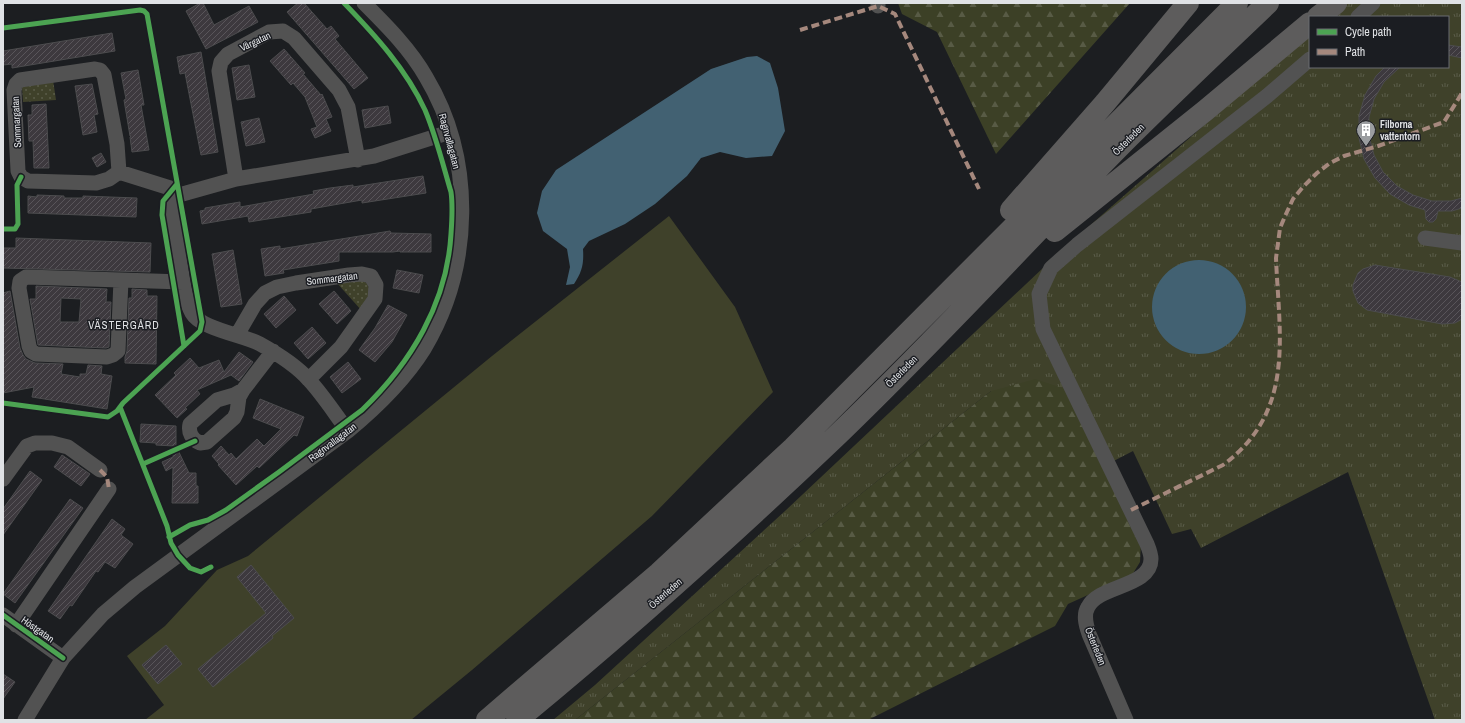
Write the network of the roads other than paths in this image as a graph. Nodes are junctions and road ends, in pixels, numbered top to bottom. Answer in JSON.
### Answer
{"nodes":[{"id":1,"x":364,"y":3,"type":"edge"},
{"id":2,"x":1188,"y":3,"type":"edge"},
{"id":3,"x":1237,"y":3,"type":"edge"},
{"id":4,"x":1268,"y":3,"type":"edge"},
{"id":5,"x":1336,"y":3,"type":"edge"},
{"id":6,"x":1373,"y":3,"type":"edge"},
{"id":7,"x":1319,"y":16,"type":"edge"},
{"id":8,"x":1359,"y":16,"type":"edge"},
{"id":9,"x":1309,"y":25,"type":"edge"},
{"id":10,"x":1309,"y":60,"type":"edge"},
{"id":11,"x":450,"y":132,"type":"junction"},
{"id":12,"x":358,"y":160,"type":"junction"},
{"id":13,"x":119,"y":172,"type":"junction"},
{"id":14,"x":236,"y":180,"type":"junction"},
{"id":15,"x":179,"y":195,"type":"junction"},
{"id":16,"x":1425,"y":238,"type":"dead end"},
{"id":17,"x":1462,"y":243,"type":"edge"},
{"id":18,"x":121,"y":280,"type":"junction"},
{"id":19,"x":183,"y":282,"type":"junction"},
{"id":20,"x":991,"y":282,"type":"junction"},
{"id":21,"x":237,"y":334,"type":"junction"},
{"id":22,"x":897,"y":344,"type":"junction"},
{"id":23,"x":273,"y":351,"type":"junction"},
{"id":24,"x":309,"y":380,"type":"junction"},
{"id":25,"x":243,"y":390,"type":"dead end"},
{"id":26,"x":348,"y":431,"type":"junction"},
{"id":27,"x":100,"y":470,"type":"dead end"},
{"id":28,"x":3,"y":480,"type":"edge"},
{"id":29,"x":109,"y":489,"type":"dead end"},
{"id":30,"x":3,"y":616,"type":"edge"},
{"id":31,"x":16,"y":625,"type":"junction"},
{"id":32,"x":63,"y":658,"type":"junction"},
{"id":33,"x":26,"y":720,"type":"edge"},
{"id":34,"x":487,"y":720,"type":"edge"},
{"id":35,"x":517,"y":720,"type":"edge"},
{"id":36,"x":1126,"y":720,"type":"edge"}],
"edges":[{"from":1,"to":11,"type":"street","name":"Ragnvallagatan"},
{"from":2,"to":22,"type":"main road"},
{"from":3,"to":22,"type":"main road","name":"Österleden"},
{"from":4,"to":20,"type":"main road","name":"Österleden"},
{"from":5,"to":7,"type":"main road"},
{"from":6,"to":8,"type":"street"},
{"from":9,"to":20,"type":"main road"},
{"from":10,"to":36,"type":"street","name":"Österleden"},
{"from":11,"to":12,"type":"street"},
{"from":11,"to":26,"type":"street","name":"Ragnvallagatan"},
{"from":12,"to":14,"type":"street"},
{"from":12,"to":14,"type":"street","name":"Vårgatan"},
{"from":13,"to":13,"type":"street","name":"Sommargatan"},
{"from":13,"to":15,"type":"street"},
{"from":14,"to":15,"type":"street"},
{"from":15,"to":19,"type":"street"},
{"from":16,"to":17,"type":"street"},
{"from":18,"to":18,"type":"street"},
{"from":18,"to":19,"type":"street"},
{"from":19,"to":21,"type":"street"},
{"from":20,"to":35,"type":"main road","name":"Österleden"},
{"from":21,"to":23,"type":"street"},
{"from":21,"to":24,"type":"street","name":"Sommargatan"},
{"from":22,"to":34,"type":"main road","name":"Österleden"},
{"from":23,"to":24,"type":"street"},
{"from":23,"to":25,"type":"street"},
{"from":24,"to":26,"type":"street"},
{"from":26,"to":32,"type":"street","name":"Ragnvallagatan"},
{"from":27,"to":28,"type":"street"},
{"from":29,"to":31,"type":"street","name":"Höstgatan"},
{"from":30,"to":31,"type":"street","name":"Höstgatan"},
{"from":31,"to":32,"type":"street","name":"Höstgatan"},
{"from":32,"to":33,"type":"street","name":"Ragnvallagatan"}]}
